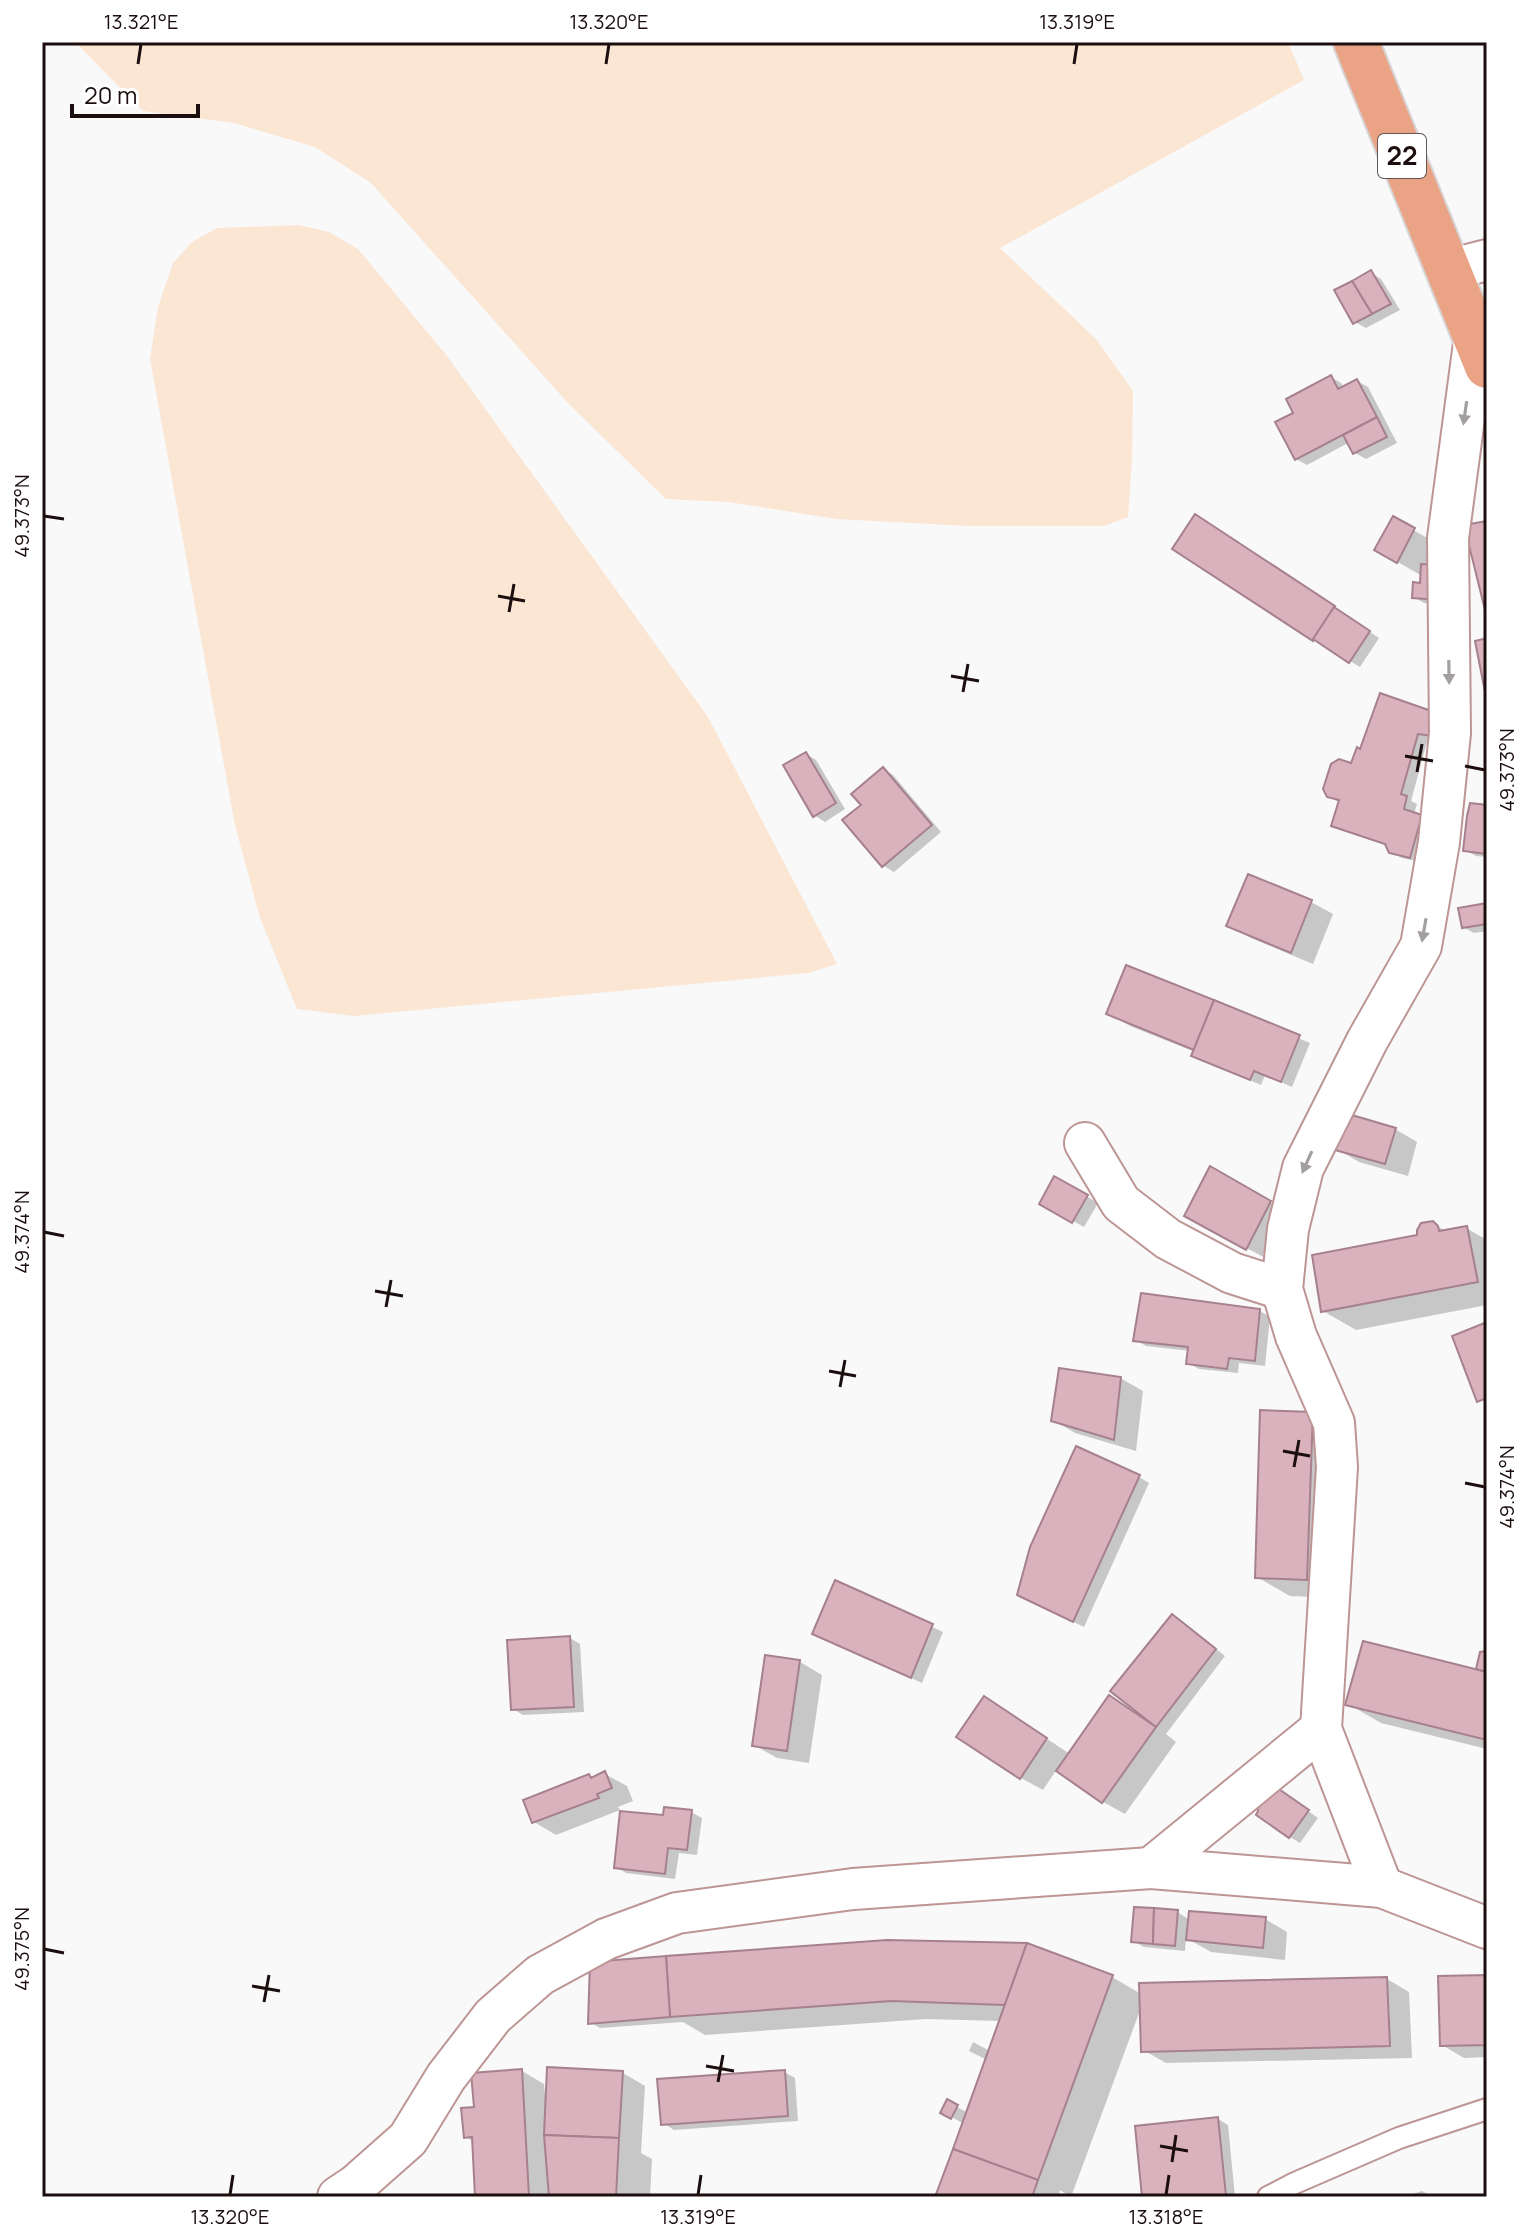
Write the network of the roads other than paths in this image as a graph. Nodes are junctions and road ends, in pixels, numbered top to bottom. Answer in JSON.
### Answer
{"nodes":[{"id":1,"x":1356,"y":42,"type":"edge"},
{"id":2,"x":1467,"y":265,"type":"edge"},
{"id":3,"x":1481,"y":351,"type":"edge"},
{"id":4,"x":1085,"y":1143,"type":"dead end"},
{"id":5,"x":1282,"y":1289,"type":"junction"},
{"id":6,"x":1321,"y":1729,"type":"junction"},
{"id":7,"x":1151,"y":1868,"type":"junction"},
{"id":8,"x":1382,"y":1887,"type":"junction"},
{"id":9,"x":1487,"y":1928,"type":"edge"},
{"id":10,"x":1487,"y":2109,"type":"edge"},
{"id":11,"x":338,"y":2197,"type":"edge"},
{"id":12,"x":1268,"y":2197,"type":"edge"}],
"edges":[{"from":1,"to":2,"type":"main road","number":"22"},
{"from":2,"to":3,"type":"main road","number":"22"},
{"from":3,"to":5,"type":"street","one_way":true},
{"from":4,"to":5,"type":"street"},
{"from":5,"to":6,"type":"street"},
{"from":6,"to":7,"type":"street"},
{"from":6,"to":8,"type":"street"},
{"from":7,"to":8,"type":"street"},
{"from":7,"to":11,"type":"street"},
{"from":8,"to":9,"type":"street"},
{"from":10,"to":12,"type":"lane"}]}
